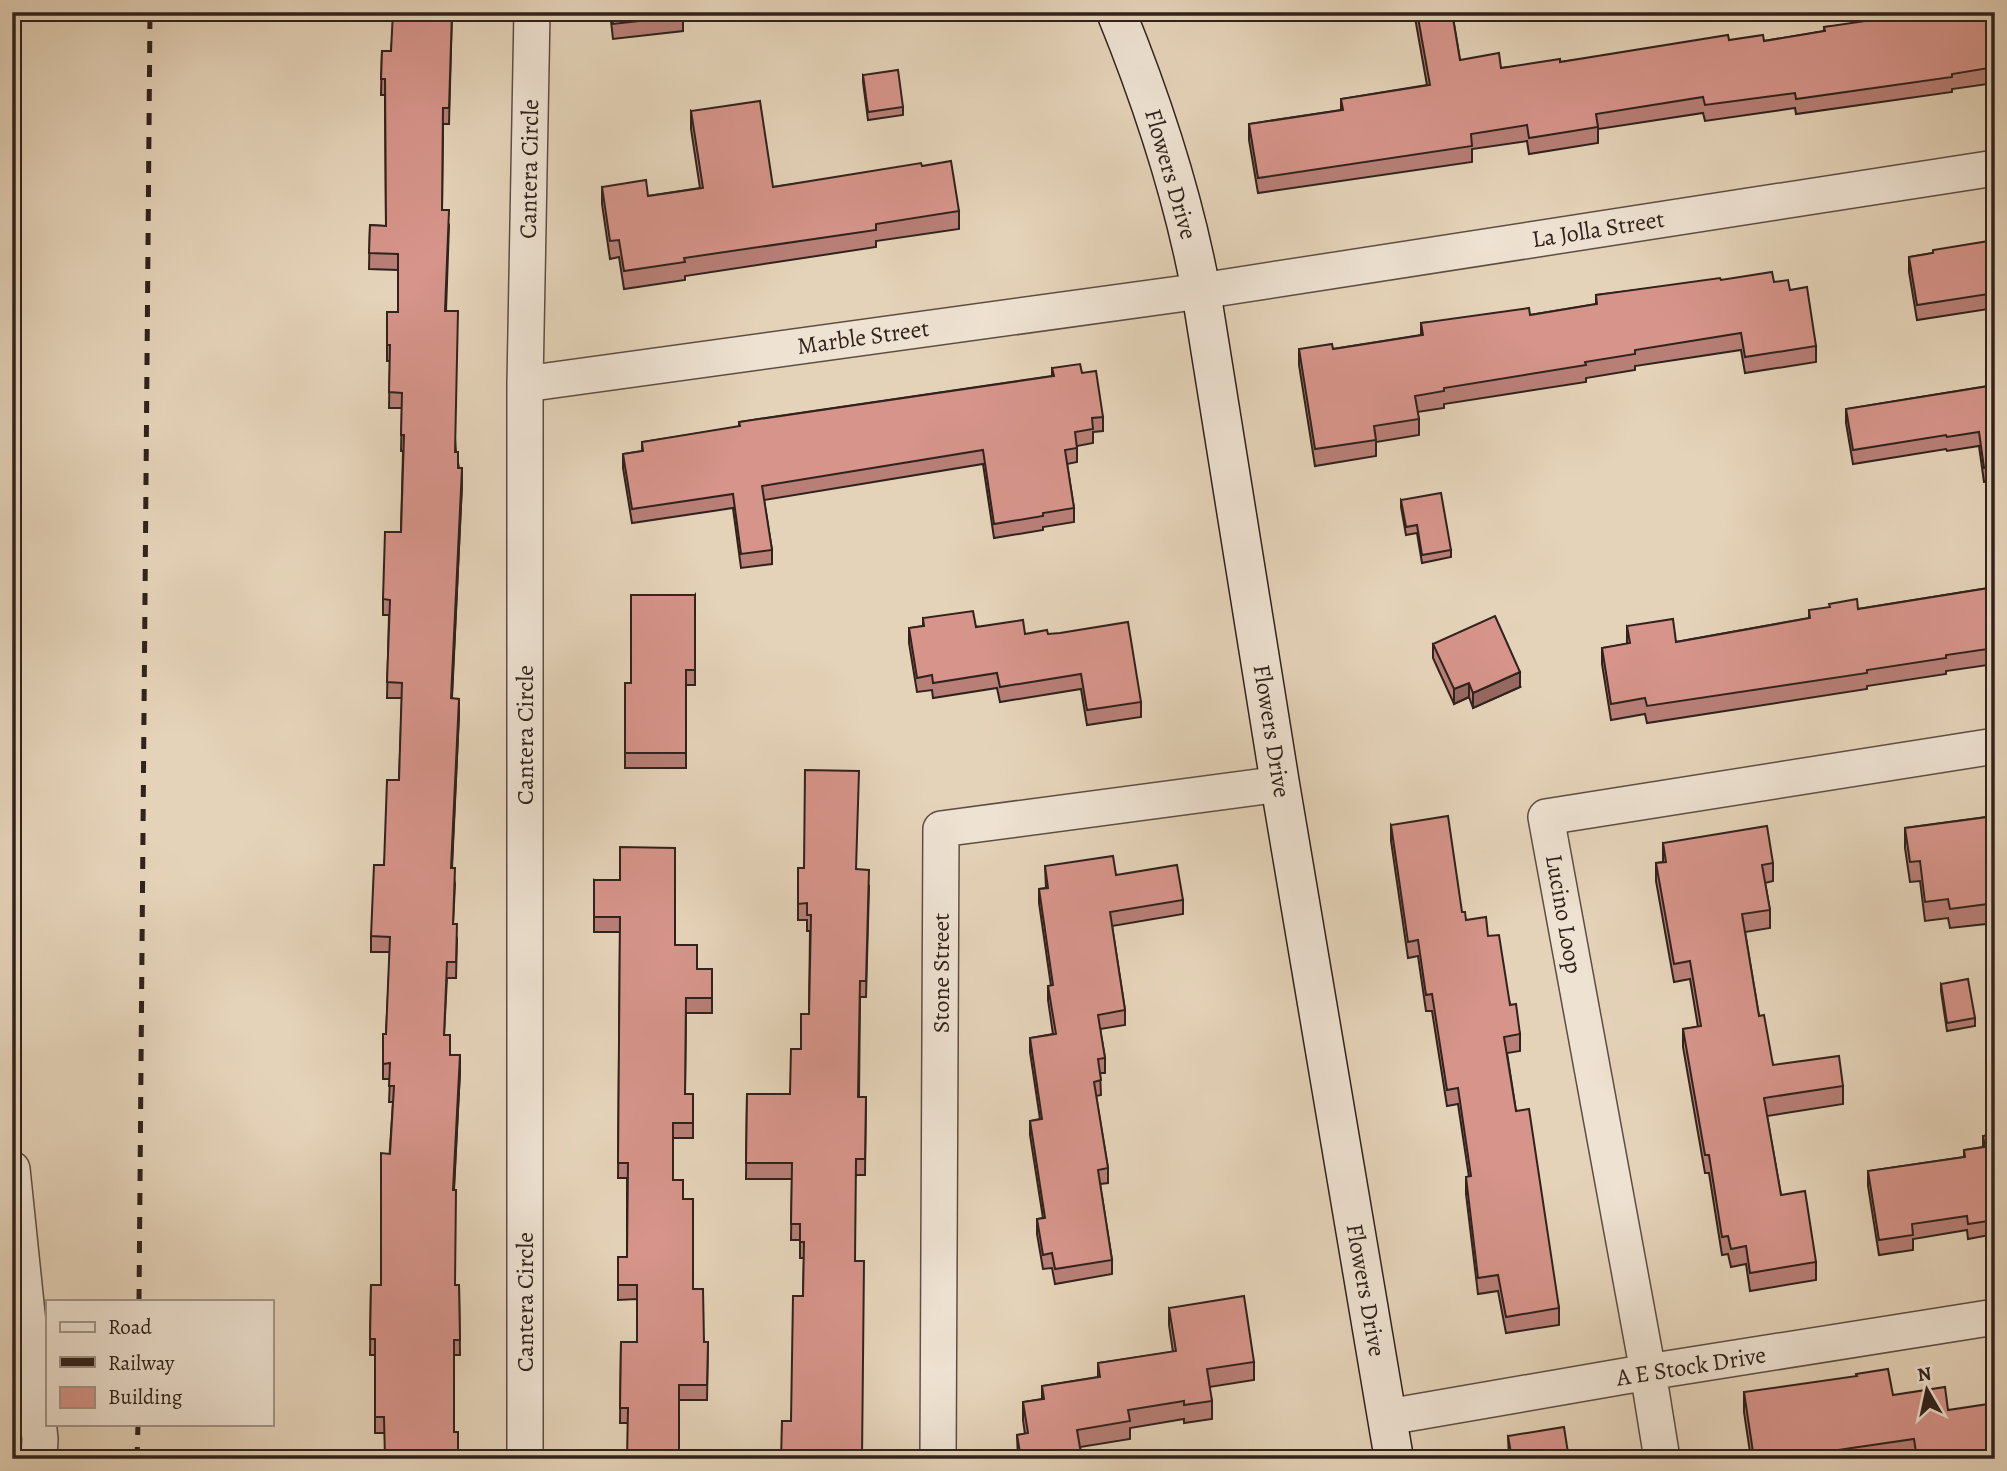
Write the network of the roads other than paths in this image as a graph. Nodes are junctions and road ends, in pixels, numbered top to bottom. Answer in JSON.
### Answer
{"nodes":[{"id":1,"x":532,"y":12,"type":"edge"},
{"id":2,"x":1116,"y":12,"type":"edge"},
{"id":3,"x":1995,"y":168,"type":"edge"},
{"id":4,"x":1201,"y":291,"type":"junction"},
{"id":5,"x":525,"y":384,"type":"junction"},
{"id":6,"x":1995,"y":746,"type":"edge"},
{"id":7,"x":1280,"y":784,"type":"junction"},
{"id":8,"x":12,"y":1169,"type":"edge"},
{"id":9,"x":1995,"y":1317,"type":"edge"},
{"id":10,"x":1648,"y":1372,"type":"junction"},
{"id":11,"x":1388,"y":1417,"type":"junction"},
{"id":12,"x":39,"y":1459,"type":"edge"},
{"id":13,"x":525,"y":1459,"type":"edge"},
{"id":14,"x":938,"y":1459,"type":"edge"},
{"id":15,"x":1394,"y":1459,"type":"edge"},
{"id":16,"x":1662,"y":1459,"type":"edge"}],
"edges":[{"from":1,"to":5,"type":"street","name":"Cantera Circle"},
{"from":2,"to":4,"type":"street","name":"Flowers Drive"},
{"from":3,"to":4,"type":"street","name":"La Jolla Street"},
{"from":4,"to":5,"type":"street","name":"Marble Street"},
{"from":4,"to":7,"type":"street","name":"Flowers Drive"},
{"from":5,"to":13,"type":"street","name":"Cantera Circle"},
{"from":6,"to":10,"type":"street","name":"Lucino Loop"},
{"from":7,"to":11,"type":"street","name":"Flowers Drive"},
{"from":7,"to":14,"type":"street","name":"Stone Street"},
{"from":8,"to":12,"type":"street"},
{"from":9,"to":10,"type":"street","name":"A E Stock Drive"},
{"from":10,"to":11,"type":"street","name":"A E Stock Drive"},
{"from":10,"to":16,"type":"street","name":"Lucino Loop"},
{"from":11,"to":15,"type":"street","name":"Flowers Drive"}]}
